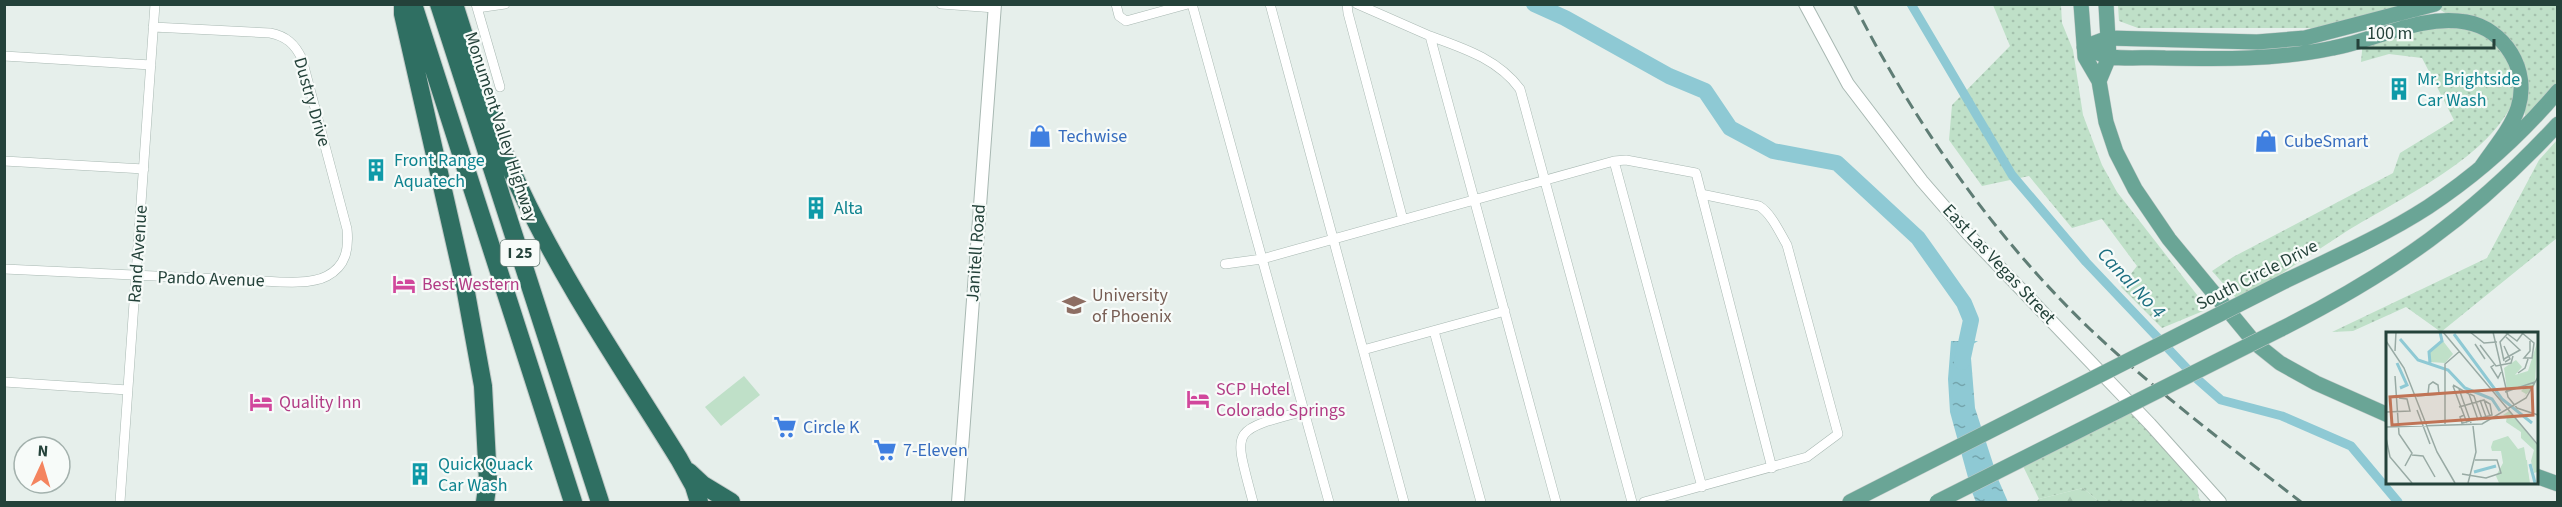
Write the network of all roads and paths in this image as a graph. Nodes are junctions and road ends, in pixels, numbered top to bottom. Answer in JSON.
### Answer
{"nodes":[{"id":1,"x":155,"y":4,"type":"edge"},
{"id":2,"x":403,"y":4,"type":"edge"},
{"id":3,"x":413,"y":4,"type":"edge"},
{"id":4,"x":439,"y":4,"type":"edge"},
{"id":5,"x":454,"y":4,"type":"edge"},
{"id":6,"x":505,"y":4,"type":"edge"},
{"id":7,"x":942,"y":4,"type":"edge"},
{"id":8,"x":1116,"y":4,"type":"edge"},
{"id":9,"x":1190,"y":4,"type":"edge"},
{"id":10,"x":1270,"y":4,"type":"edge"},
{"id":11,"x":1347,"y":4,"type":"edge"},
{"id":12,"x":1357,"y":4,"type":"edge"},
{"id":13,"x":1805,"y":4,"type":"edge"},
{"id":14,"x":2080,"y":4,"type":"edge"},
{"id":15,"x":2106,"y":4,"type":"edge"},
{"id":16,"x":2435,"y":4,"type":"edge"},
{"id":17,"x":476,"y":6,"type":"edge"},
{"id":18,"x":995,"y":6,"type":"edge"},
{"id":19,"x":153,"y":27,"type":"junction"},
{"id":20,"x":1430,"y":36,"type":"junction"},
{"id":21,"x":2108,"y":39,"type":"junction"},
{"id":22,"x":2084,"y":47,"type":"junction"},
{"id":23,"x":4,"y":56,"type":"edge"},
{"id":24,"x":2109,"y":57,"type":"junction"},
{"id":25,"x":151,"y":65,"type":"junction"},
{"id":26,"x":2099,"y":81,"type":"junction"},
{"id":27,"x":500,"y":87,"type":"dead end"},
{"id":28,"x":2558,"y":91,"type":"edge"},
{"id":29,"x":2557,"y":125,"type":"edge"},
{"id":30,"x":4,"y":160,"type":"edge"},
{"id":31,"x":1614,"y":161,"type":"junction"},
{"id":32,"x":2482,"y":166,"type":"junction"},
{"id":33,"x":144,"y":169,"type":"junction"},
{"id":34,"x":1545,"y":180,"type":"junction"},
{"id":35,"x":1701,"y":194,"type":"junction"},
{"id":36,"x":1474,"y":200,"type":"junction"},
{"id":37,"x":1403,"y":220,"type":"junction"},
{"id":38,"x":1333,"y":240,"type":"junction"},
{"id":39,"x":1263,"y":259,"type":"junction"},
{"id":40,"x":1225,"y":264,"type":"dead end"},
{"id":41,"x":341,"y":265,"type":"joint"},
{"id":42,"x":4,"y":269,"type":"edge"},
{"id":43,"x":136,"y":276,"type":"junction"},
{"id":44,"x":1505,"y":311,"type":"junction"},
{"id":45,"x":1434,"y":330,"type":"junction"},
{"id":46,"x":1363,"y":350,"type":"junction"},
{"id":47,"x":4,"y":382,"type":"edge"},
{"id":48,"x":128,"y":390,"type":"junction"},
{"id":49,"x":1304,"y":411,"type":"junction"},
{"id":50,"x":2386,"y":414,"type":"edge"},
{"id":51,"x":486,"y":423,"type":"junction"},
{"id":52,"x":683,"y":467,"type":"junction"},
{"id":53,"x":1772,"y":468,"type":"junction"},
{"id":54,"x":2538,"y":477,"type":"edge"},
{"id":55,"x":2558,"y":484,"type":"edge"},
{"id":56,"x":1702,"y":487,"type":"junction"},
{"id":57,"x":120,"y":502,"type":"edge"},
{"id":58,"x":485,"y":502,"type":"edge"},
{"id":59,"x":499,"y":502,"type":"edge"},
{"id":60,"x":573,"y":502,"type":"edge"},
{"id":61,"x":600,"y":502,"type":"edge"},
{"id":62,"x":699,"y":502,"type":"edge"},
{"id":63,"x":731,"y":502,"type":"edge"},
{"id":64,"x":958,"y":502,"type":"edge"},
{"id":65,"x":1253,"y":502,"type":"edge"},
{"id":66,"x":1329,"y":502,"type":"edge"},
{"id":67,"x":1404,"y":502,"type":"edge"},
{"id":68,"x":1481,"y":502,"type":"edge"},
{"id":69,"x":1556,"y":502,"type":"edge"},
{"id":70,"x":1632,"y":502,"type":"edge"},
{"id":71,"x":1644,"y":502,"type":"edge"},
{"id":72,"x":1851,"y":502,"type":"edge"},
{"id":73,"x":1937,"y":502,"type":"edge"},
{"id":74,"x":2220,"y":502,"type":"edge"}],
"edges":[{"from":1,"to":19,"type":"street","name":"Rand Avenue"},
{"from":2,"to":51,"type":"highway"},
{"from":3,"to":60,"type":"highway","number":"I 25"},
{"from":4,"to":61,"type":"highway","name":"Monument Valley Highway","number":"I 25"},
{"from":5,"to":52,"type":"highway"},
{"from":6,"to":17,"type":"street"},
{"from":7,"to":18,"type":"street"},
{"from":8,"to":9,"type":"street"},
{"from":9,"to":39,"type":"street"},
{"from":10,"to":38,"type":"street"},
{"from":11,"to":37,"type":"street"},
{"from":12,"to":20,"type":"street"},
{"from":13,"to":74,"type":"street","name":"East Las Vegas Street"},
{"from":14,"to":22,"type":"main road"},
{"from":15,"to":21,"type":"main road"},
{"from":16,"to":21,"type":"main road"},
{"from":17,"to":27,"type":"street"},
{"from":18,"to":64,"type":"street","name":"Janitell Road"},
{"from":19,"to":25,"type":"street","name":"Rand Avenue"},
{"from":19,"to":41,"type":"street","name":"Dustry Drive"},
{"from":20,"to":34,"type":"street"},
{"from":20,"to":36,"type":"street"},
{"from":21,"to":22,"type":"main road"},
{"from":21,"to":24,"type":"main road"},
{"from":22,"to":24,"type":"main road"},
{"from":22,"to":26,"type":"main road"},
{"from":23,"to":25,"type":"street"},
{"from":24,"to":26,"type":"main road"},
{"from":24,"to":32,"type":"main road"},
{"from":25,"to":33,"type":"street","name":"Rand Avenue"},
{"from":26,"to":50,"type":"main road"},
{"from":28,"to":32,"type":"main road","name":"South Circle Drive"},
{"from":29,"to":73,"type":"main road","bridge":true},
{"from":30,"to":33,"type":"street"},
{"from":31,"to":34,"type":"street"},
{"from":31,"to":35,"type":"street"},
{"from":31,"to":56,"type":"street"},
{"from":32,"to":72,"type":"main road","name":"South Circle Drive","bridge":true},
{"from":33,"to":43,"type":"street","name":"Rand Avenue"},
{"from":34,"to":36,"type":"street"},
{"from":34,"to":70,"type":"street"},
{"from":35,"to":53,"type":"street"},
{"from":35,"to":53,"type":"street"},
{"from":36,"to":37,"type":"street"},
{"from":36,"to":44,"type":"street"},
{"from":37,"to":38,"type":"street"},
{"from":38,"to":39,"type":"street"},
{"from":38,"to":46,"type":"street"},
{"from":39,"to":40,"type":"street"},
{"from":39,"to":49,"type":"street"},
{"from":41,"to":43,"type":"street","name":"Pando Avenue"},
{"from":42,"to":43,"type":"street","name":"Pando Avenue"},
{"from":43,"to":48,"type":"street","name":"Rand Avenue"},
{"from":44,"to":45,"type":"street"},
{"from":44,"to":69,"type":"street"},
{"from":45,"to":46,"type":"street"},
{"from":45,"to":68,"type":"street"},
{"from":46,"to":67,"type":"street"},
{"from":47,"to":48,"type":"street"},
{"from":48,"to":57,"type":"street","name":"Rand Avenue"},
{"from":49,"to":65,"type":"street"},
{"from":49,"to":66,"type":"street"},
{"from":51,"to":58,"type":"highway"},
{"from":51,"to":59,"type":"highway"},
{"from":52,"to":62,"type":"highway"},
{"from":52,"to":63,"type":"highway"},
{"from":53,"to":56,"type":"street"},
{"from":54,"to":55,"type":"main road"},
{"from":56,"to":71,"type":"street"}]}
